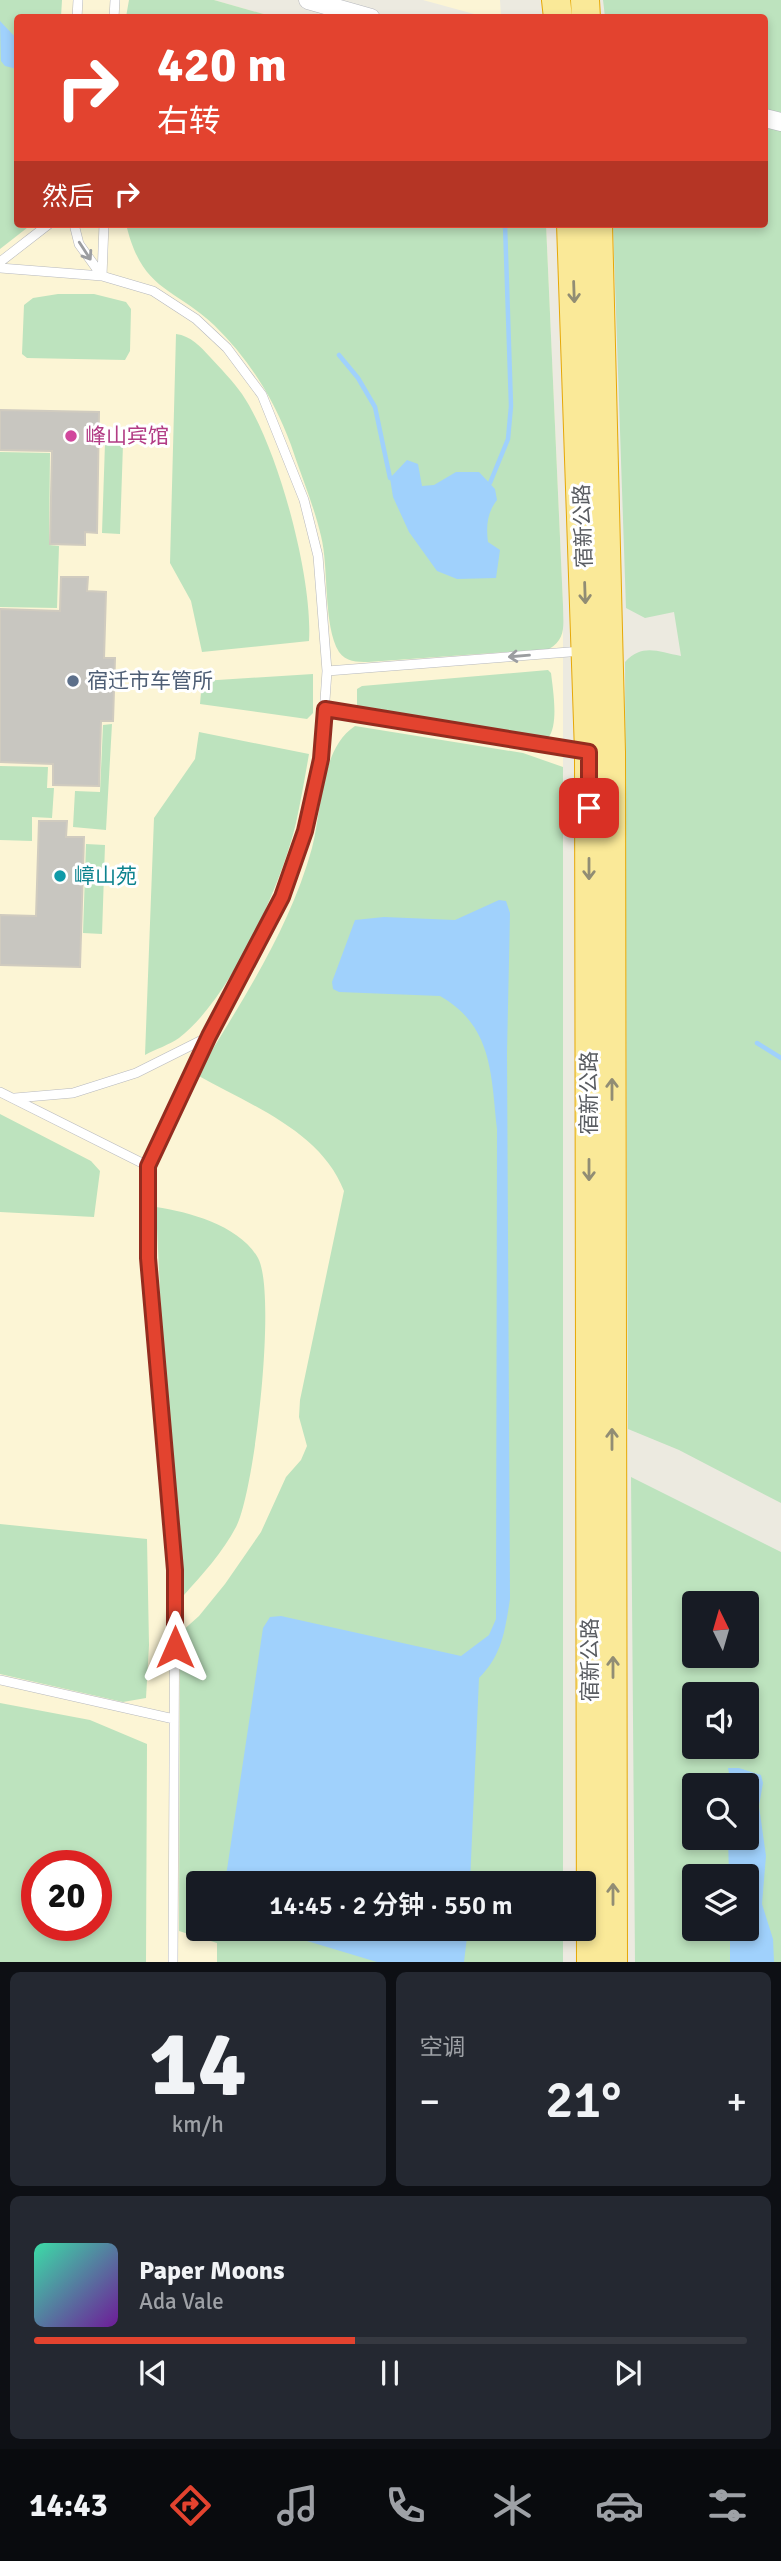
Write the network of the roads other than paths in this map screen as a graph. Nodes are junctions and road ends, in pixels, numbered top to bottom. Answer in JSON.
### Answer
{"nodes":[{"id":1,"x":308,"y":0,"type":"edge"},
{"id":2,"x":358,"y":14,"type":"edge"},
{"id":3,"x":44,"y":228,"type":"edge"},
{"id":4,"x":75,"y":228,"type":"edge"},
{"id":5,"x":104,"y":228,"type":"edge"},
{"id":6,"x":571,"y":228,"type":"edge"},
{"id":7,"x":598,"y":228,"type":"edge"},
{"id":8,"x":0,"y":262,"type":"edge"},
{"id":9,"x":0,"y":268,"type":"edge"},
{"id":10,"x":102,"y":276,"type":"junction"},
{"id":11,"x":587,"y":651,"type":"junction"},
{"id":12,"x":327,"y":671,"type":"junction"},
{"id":13,"x":325,"y":709,"type":"junction"},
{"id":14,"x":589,"y":752,"type":"junction"},
{"id":15,"x":209,"y":1036,"type":"junction"},
{"id":16,"x":0,"y":1092,"type":"edge"},
{"id":17,"x":15,"y":1098,"type":"junction"},
{"id":18,"x":148,"y":1166,"type":"junction"},
{"id":19,"x":0,"y":1680,"type":"edge"},
{"id":20,"x":174,"y":1719,"type":"junction"},
{"id":21,"x":173,"y":1962,"type":"edge"},
{"id":22,"x":591,"y":1962,"type":"edge"},
{"id":23,"x":613,"y":1962,"type":"edge"}],
"edges":[{"from":1,"to":2,"type":"street"},
{"from":3,"to":8,"type":"lane"},
{"from":4,"to":10,"type":"lane","one_way":true},
{"from":5,"to":10,"type":"lane"},
{"from":6,"to":11,"type":"highway","name":"宿新公路","one_way":true},
{"from":23,"to":7,"type":"highway","name":"宿新公路","one_way":true},
{"from":9,"to":10,"type":"lane"},
{"from":10,"to":12,"type":"lane"},
{"from":11,"to":12,"type":"lane","one_way":true},
{"from":11,"to":14,"type":"highway","name":"宿新公路"},
{"from":12,"to":13,"type":"lane"},
{"from":13,"to":14,"type":"lane"},
{"from":13,"to":15,"type":"lane"},
{"from":14,"to":22,"type":"highway","name":"宿新公路","one_way":true},
{"from":15,"to":17,"type":"lane"},
{"from":15,"to":18,"type":"lane"},
{"from":16,"to":17,"type":"lane"},
{"from":17,"to":18,"type":"lane"},
{"from":18,"to":20,"type":"lane"},
{"from":19,"to":20,"type":"lane"},
{"from":20,"to":21,"type":"lane"}]}
